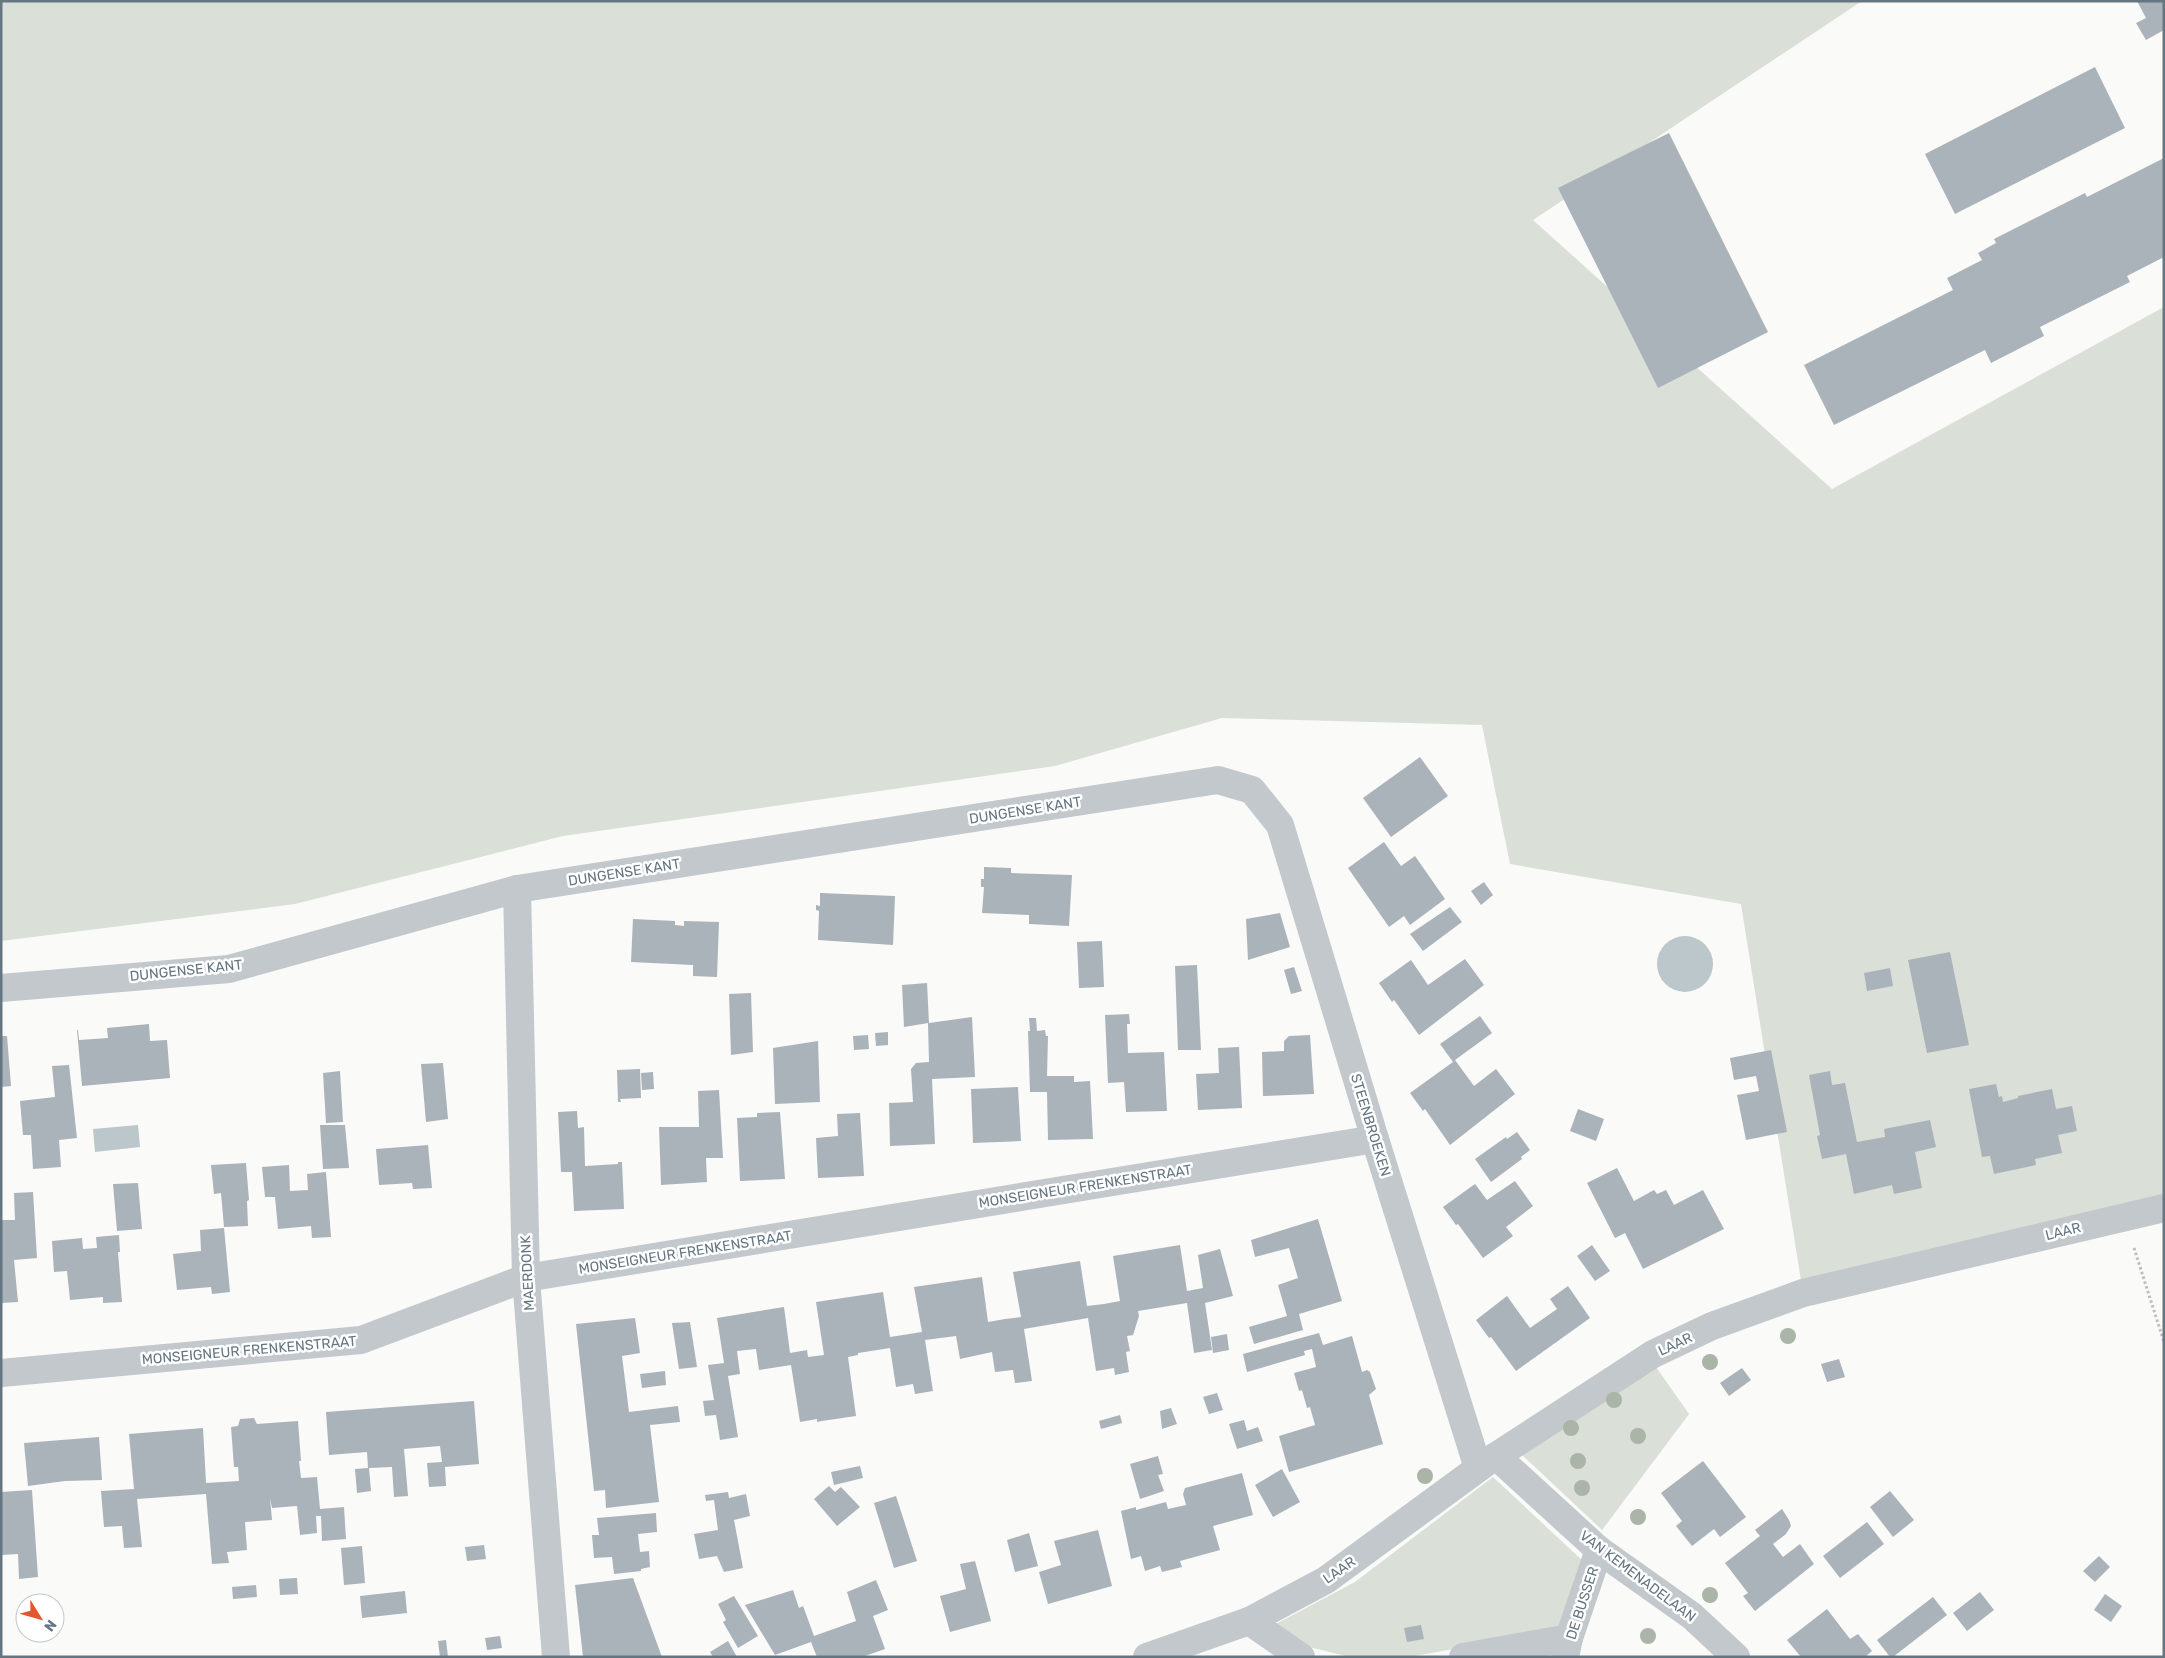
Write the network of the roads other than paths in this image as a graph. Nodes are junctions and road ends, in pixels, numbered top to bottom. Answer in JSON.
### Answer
{"nodes":[{"id":1,"x":1252,"y":790,"type":"joint"},
{"id":2,"x":517,"y":889,"type":"junction"},
{"id":3,"x":1,"y":988,"type":"edge"},
{"id":4,"x":1375,"y":1139,"type":"junction"},
{"id":5,"x":2164,"y":1208,"type":"edge"},
{"id":6,"x":526,"y":1278,"type":"junction"},
{"id":7,"x":1,"y":1373,"type":"edge"},
{"id":8,"x":1487,"y":1462,"type":"junction"},
{"id":9,"x":1599,"y":1550,"type":"junction"},
{"id":10,"x":1249,"y":1621,"type":"junction"},
{"id":11,"x":1567,"y":1647,"type":"edge"},
{"id":12,"x":556,"y":1657,"type":"edge"},
{"id":13,"x":1147,"y":1657,"type":"edge"},
{"id":14,"x":1301,"y":1657,"type":"edge"},
{"id":15,"x":1463,"y":1657,"type":"edge"},
{"id":16,"x":1736,"y":1657,"type":"edge"}],
"edges":[{"from":1,"to":2,"type":"street","name":"DUNGENSE KANT"},
{"from":1,"to":4,"type":"street","name":"STEENBROEKEN"},
{"from":2,"to":3,"type":"street","name":"DUNGENSE KANT"},
{"from":2,"to":6,"type":"street","name":"MAERDONK"},
{"from":4,"to":6,"type":"street","name":"MONSEIGNEUR FRENKENSTRAAT"},
{"from":4,"to":8,"type":"street","name":"STEENBROEKEN"},
{"from":5,"to":8,"type":"street","name":"LAAR"},
{"from":6,"to":7,"type":"street","name":"MONSEIGNEUR FRENKENSTRAAT"},
{"from":6,"to":12,"type":"street","name":"MAERDONK"},
{"from":8,"to":9,"type":"street","name":"VAN KEMENADELAAN"},
{"from":8,"to":10,"type":"street","name":"LAAR"},
{"from":9,"to":11,"type":"street","name":"DE BUSSER"},
{"from":9,"to":16,"type":"street","name":"VAN KEMENADELAAN"},
{"from":10,"to":13,"type":"street","name":"LAAR"},
{"from":10,"to":14,"type":"street"},
{"from":11,"to":15,"type":"street"}]}
